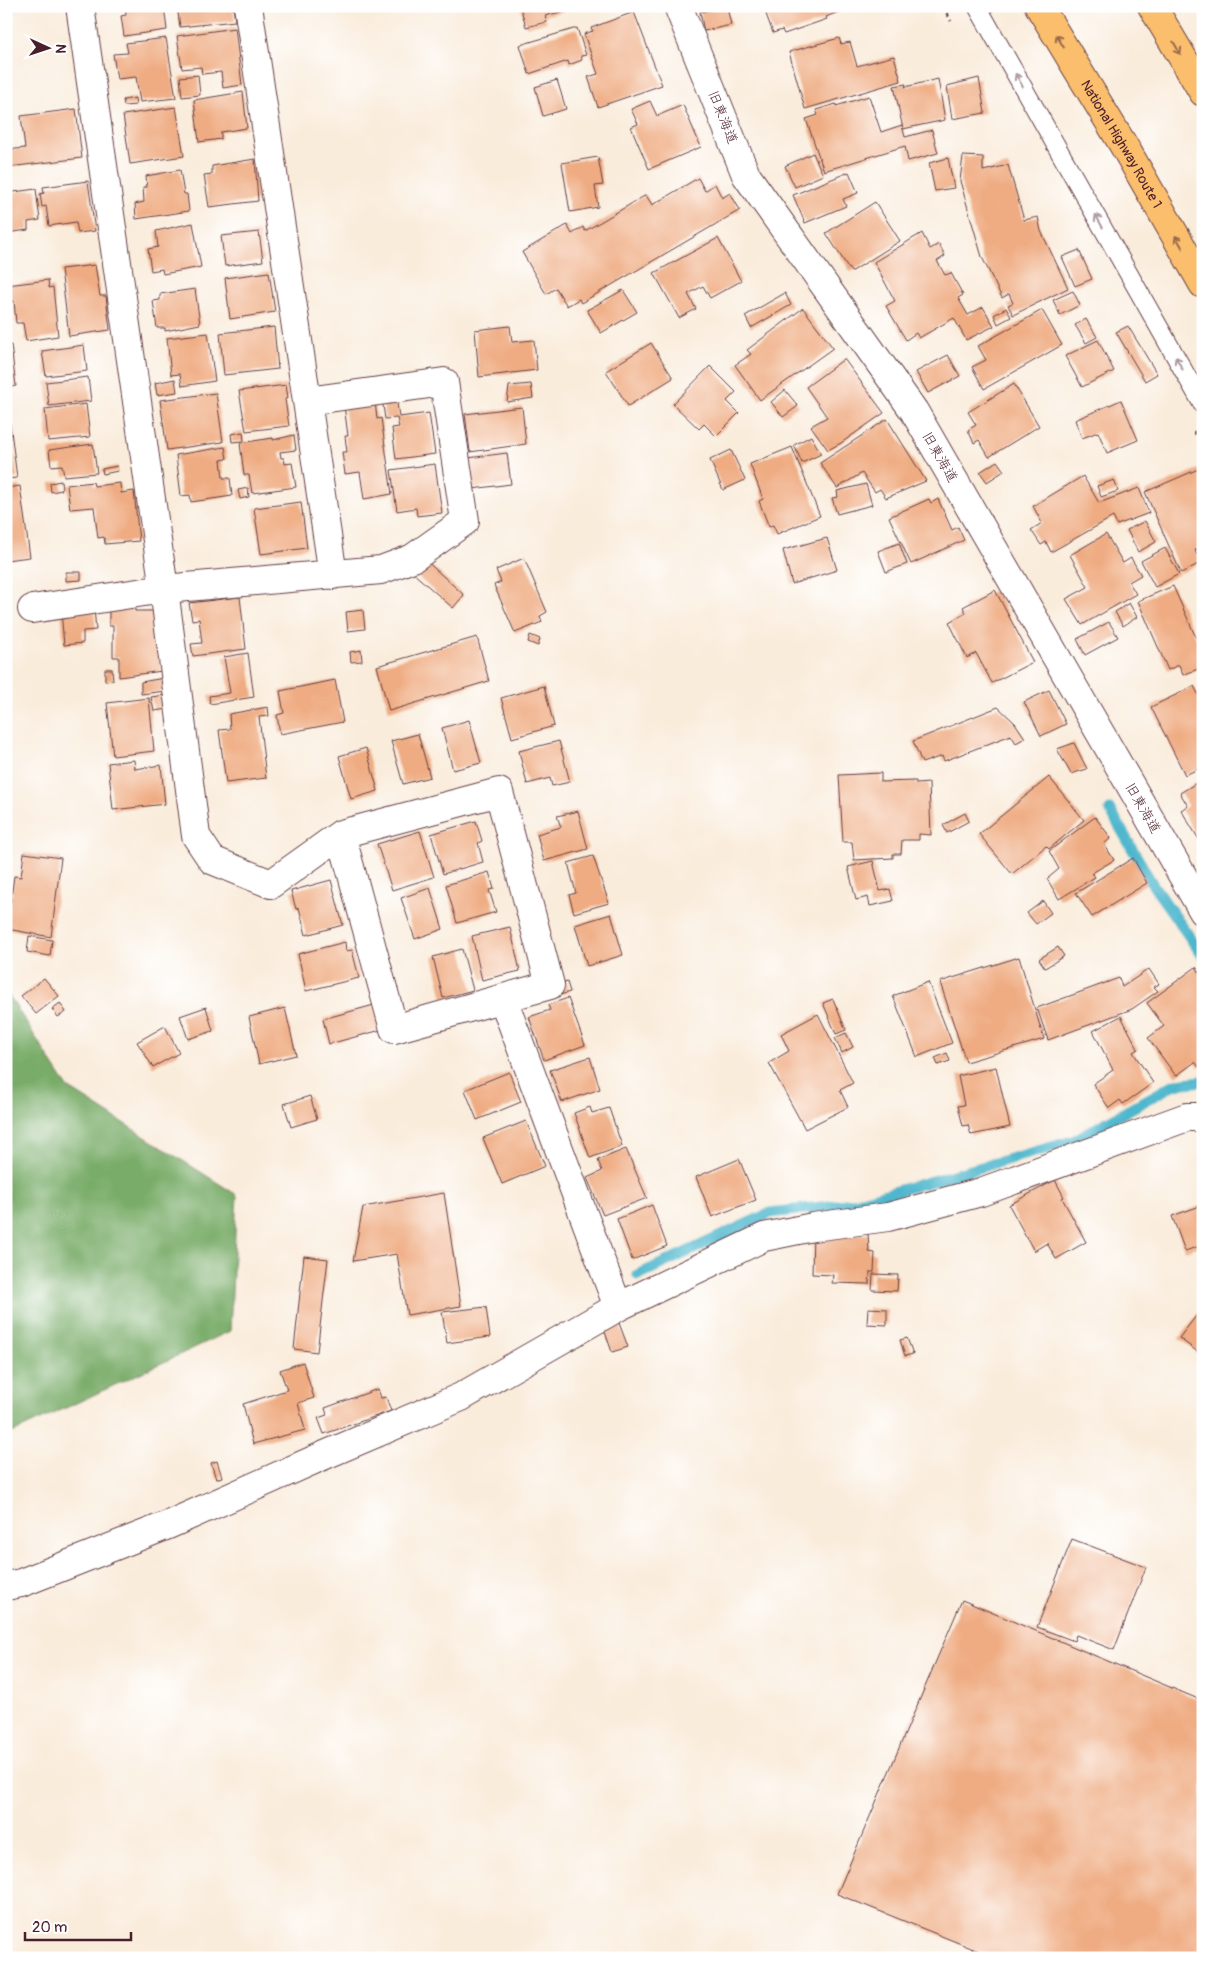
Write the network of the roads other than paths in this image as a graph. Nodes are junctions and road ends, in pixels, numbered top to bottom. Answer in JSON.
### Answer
{"nodes":[{"id":1,"x":80,"y":6,"type":"edge"},
{"id":2,"x":248,"y":6,"type":"edge"},
{"id":3,"x":678,"y":6,"type":"edge"},
{"id":4,"x":977,"y":6,"type":"edge"},
{"id":5,"x":1039,"y":6,"type":"edge"},
{"id":6,"x":1152,"y":6,"type":"edge"},
{"id":7,"x":1203,"y":92,"type":"edge"},
{"id":8,"x":1203,"y":284,"type":"edge"},
{"id":9,"x":307,"y":401,"type":"junction"},
{"id":10,"x":1203,"y":405,"type":"edge"},
{"id":11,"x":333,"y":575,"type":"junction"},
{"id":12,"x":164,"y":589,"type":"junction"},
{"id":13,"x":32,"y":609,"type":"dead end"},
{"id":14,"x":341,"y":834,"type":"junction"},
{"id":15,"x":1203,"y":911,"type":"edge"},
{"id":16,"x":502,"y":999,"type":"junction"},
{"id":17,"x":1203,"y":1117,"type":"edge"},
{"id":18,"x":618,"y":1307,"type":"junction"},
{"id":19,"x":6,"y":1586,"type":"edge"}],
"edges":[{"from":1,"to":12,"type":"street"},
{"from":2,"to":9,"type":"street"},
{"from":3,"to":15,"type":"street","name":"旧東海道"},
{"from":10,"to":4,"type":"lane","one_way":true},
{"from":8,"to":5,"type":"highway","name":"National Highway Route 1","one_way":true},
{"from":6,"to":7,"type":"highway","one_way":true},
{"from":9,"to":11,"type":"street"},
{"from":9,"to":11,"type":"street"},
{"from":11,"to":12,"type":"street"},
{"from":12,"to":13,"type":"street"},
{"from":12,"to":14,"type":"street"},
{"from":14,"to":16,"type":"street"},
{"from":14,"to":16,"type":"street"},
{"from":16,"to":18,"type":"street"},
{"from":17,"to":18,"type":"street"},
{"from":18,"to":19,"type":"street"}]}
